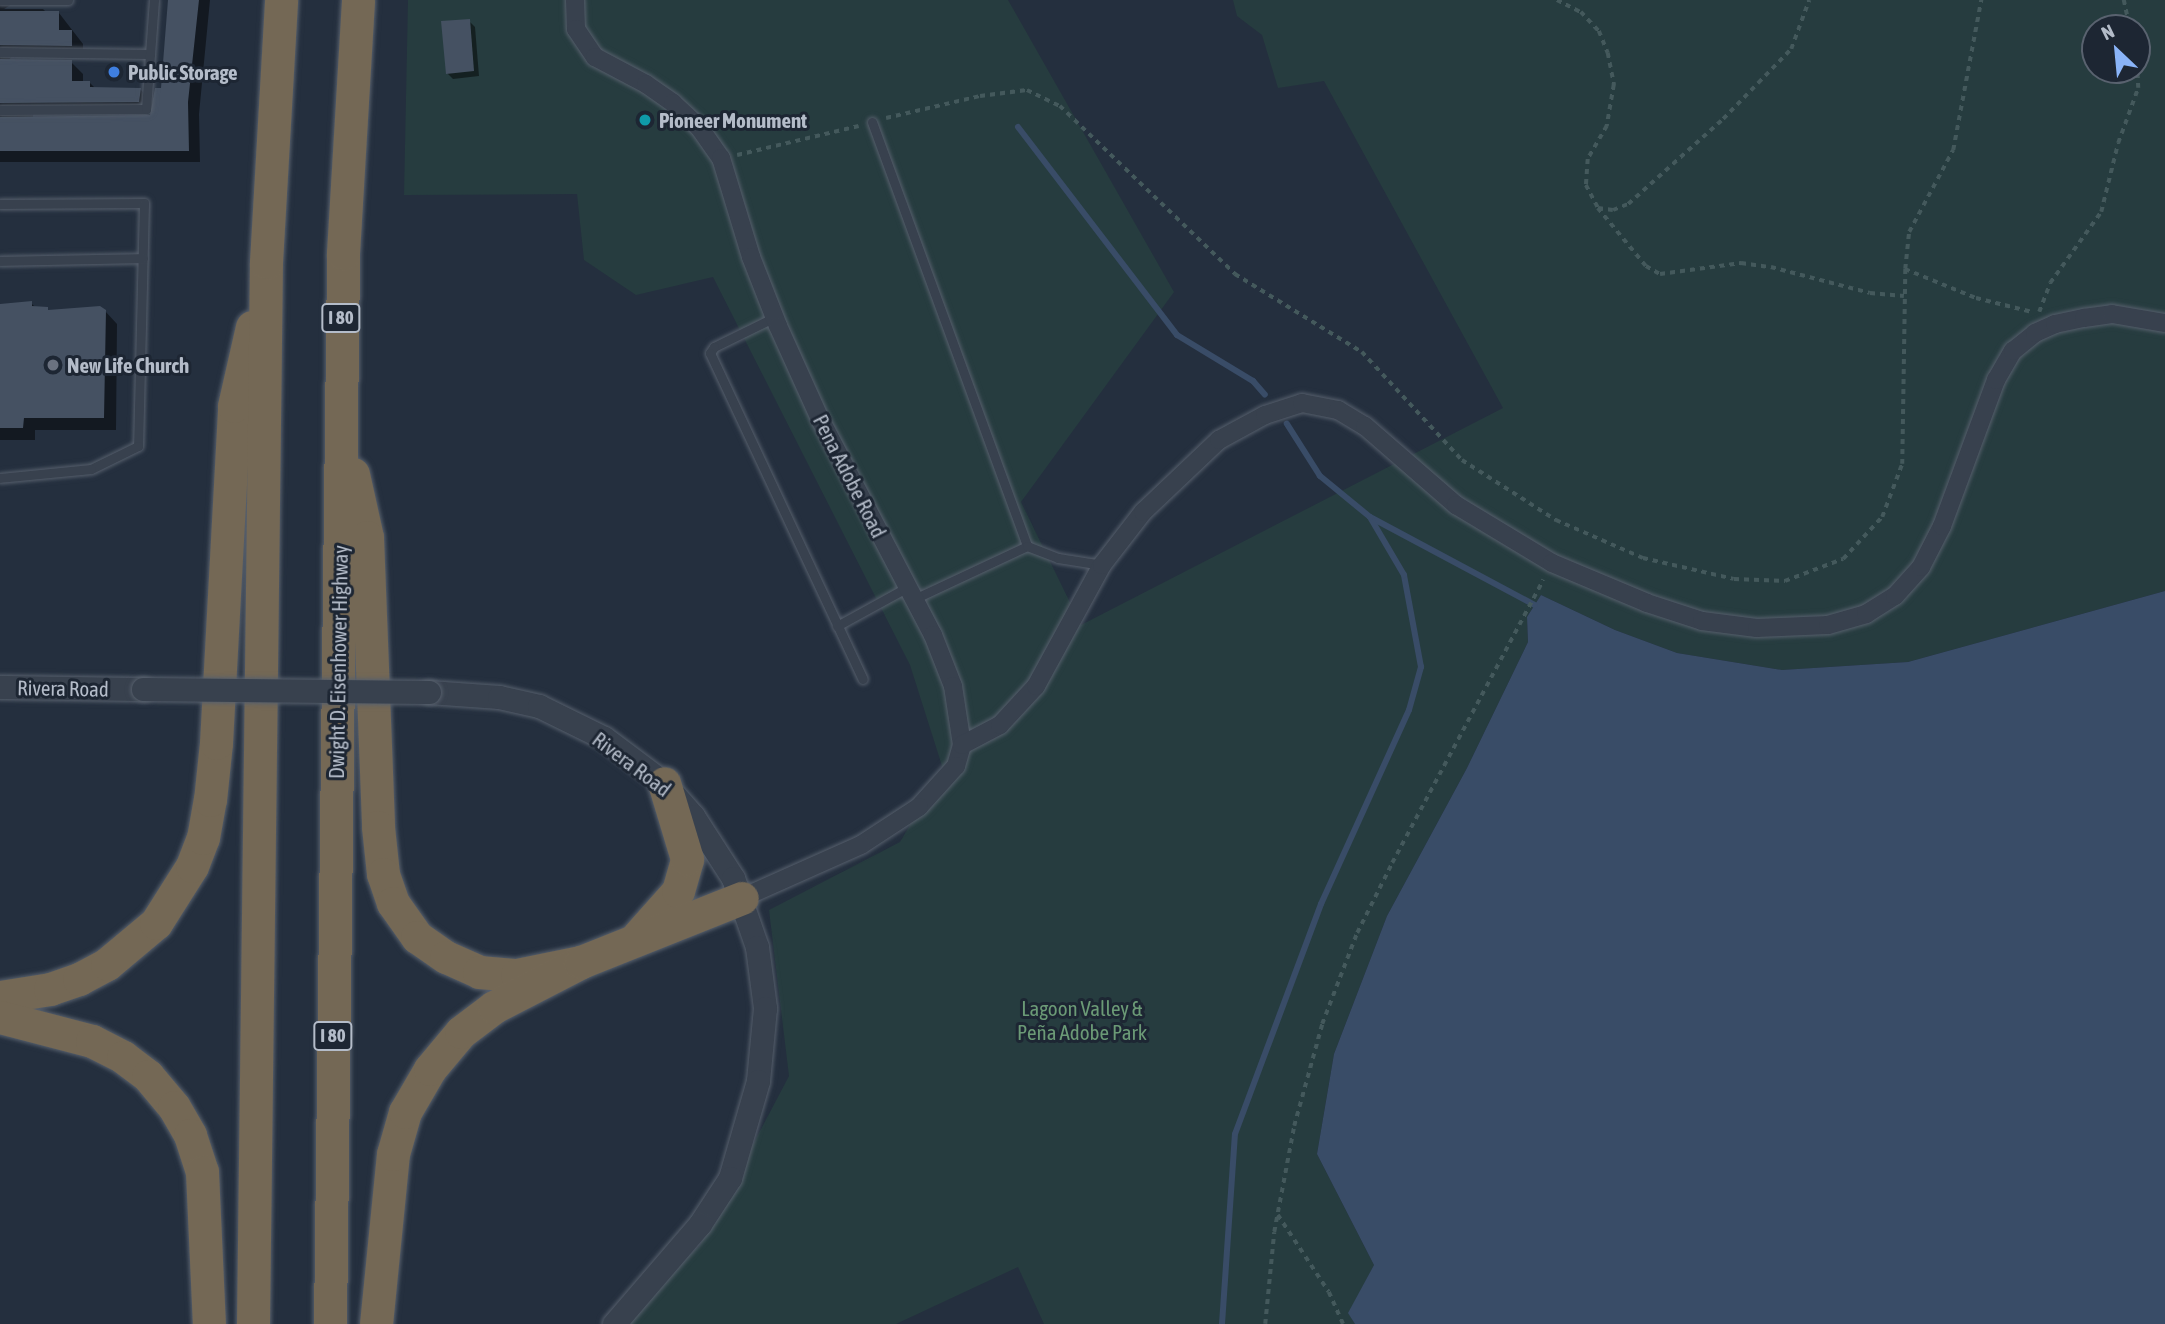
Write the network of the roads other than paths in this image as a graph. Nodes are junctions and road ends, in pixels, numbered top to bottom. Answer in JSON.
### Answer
{"nodes":[{"id":1,"x":68,"y":0,"type":"edge"},
{"id":2,"x":154,"y":0,"type":"edge"},
{"id":3,"x":281,"y":0,"type":"edge"},
{"id":4,"x":358,"y":0,"type":"edge"},
{"id":5,"x":575,"y":0,"type":"edge"},
{"id":6,"x":0,"y":1,"type":"edge"},
{"id":7,"x":0,"y":52,"type":"edge"},
{"id":8,"x":150,"y":54,"type":"junction"},
{"id":9,"x":0,"y":110,"type":"edge"},
{"id":10,"x":872,"y":122,"type":"road end"},
{"id":11,"x":0,"y":204,"type":"edge"},
{"id":12,"x":143,"y":258,"type":"junction"},
{"id":13,"x":0,"y":261,"type":"edge"},
{"id":14,"x":266,"y":262,"type":"junction"},
{"id":15,"x":775,"y":317,"type":"junction"},
{"id":16,"x":2165,"y":323,"type":"edge"},
{"id":17,"x":340,"y":410,"type":"junction"},
{"id":18,"x":0,"y":478,"type":"edge"},
{"id":19,"x":1027,"y":546,"type":"junction"},
{"id":20,"x":1102,"y":565,"type":"junction"},
{"id":21,"x":911,"y":593,"type":"junction"},
{"id":22,"x":837,"y":626,"type":"junction"},
{"id":23,"x":863,"y":679,"type":"dead end"},
{"id":24,"x":0,"y":687,"type":"edge"},
{"id":25,"x":962,"y":745,"type":"junction"},
{"id":26,"x":664,"y":783,"type":"junction"},
{"id":27,"x":742,"y":898,"type":"junction"},
{"id":28,"x":635,"y":940,"type":"junction"},
{"id":29,"x":580,"y":962,"type":"junction"},
{"id":30,"x":0,"y":997,"type":"edge"},
{"id":31,"x":0,"y":1017,"type":"edge"},
{"id":32,"x":209,"y":1324,"type":"edge"},
{"id":33,"x":253,"y":1324,"type":"edge"},
{"id":34,"x":330,"y":1324,"type":"edge"},
{"id":35,"x":376,"y":1324,"type":"edge"},
{"id":36,"x":614,"y":1324,"type":"edge"}],
"edges":[{"from":1,"to":6,"type":"lane"},
{"from":2,"to":8,"type":"lane"},
{"from":3,"to":14,"type":"highway"},
{"from":4,"to":17,"type":"highway","name":"Dwight D. Eisenhower Highway","number":"I 80"},
{"from":5,"to":15,"type":"street","name":"Pena Adobe Road"},
{"from":7,"to":8,"type":"lane"},
{"from":8,"to":9,"type":"lane"},
{"from":10,"to":19,"type":"lane"},
{"from":11,"to":12,"type":"lane"},
{"from":12,"to":13,"type":"lane"},
{"from":12,"to":18,"type":"lane"},
{"from":14,"to":30,"type":"highway"},
{"from":14,"to":33,"type":"highway"},
{"from":15,"to":21,"type":"street","name":"Pena Adobe Road"},
{"from":15,"to":22,"type":"lane"},
{"from":16,"to":20,"type":"street"},
{"from":17,"to":29,"type":"highway"},
{"from":17,"to":34,"type":"highway","name":"Dwight D. Eisenhower Highway","number":"I 80"},
{"from":19,"to":20,"type":"lane"},
{"from":19,"to":21,"type":"lane"},
{"from":20,"to":25,"type":"street"},
{"from":21,"to":22,"type":"lane"},
{"from":21,"to":25,"type":"street","name":"Pena Adobe Road"},
{"from":22,"to":23,"type":"lane"},
{"from":24,"to":26,"type":"street","name":"Rivera Road","bridge":true},
{"from":25,"to":27,"type":"street"},
{"from":26,"to":27,"type":"street","name":"Rivera Road"},
{"from":26,"to":28,"type":"highway"},
{"from":27,"to":28,"type":"highway"},
{"from":27,"to":36,"type":"street","name":"Rivera Road"},
{"from":28,"to":29,"type":"highway"},
{"from":29,"to":35,"type":"highway"},
{"from":31,"to":32,"type":"highway"}]}
